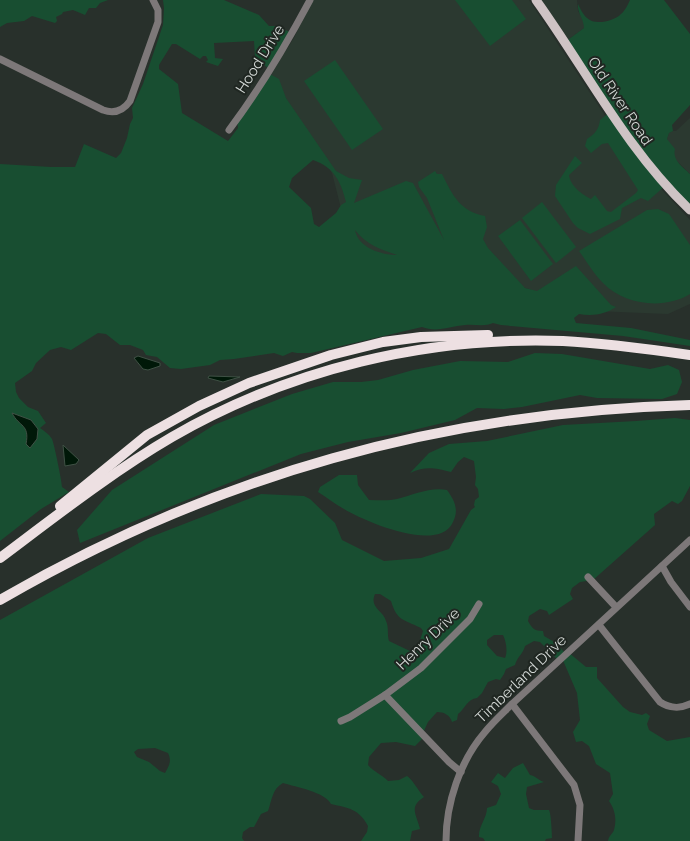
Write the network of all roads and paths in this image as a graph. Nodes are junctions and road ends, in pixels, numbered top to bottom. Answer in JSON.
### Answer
{"nodes":[{"id":1,"x":153,"y":0,"type":"edge"},
{"id":2,"x":310,"y":0,"type":"edge"},
{"id":3,"x":536,"y":0,"type":"edge"},
{"id":4,"x":0,"y":59,"type":"edge"},
{"id":5,"x":229,"y":130,"type":"dead end"},
{"id":6,"x":690,"y":210,"type":"edge"},
{"id":7,"x":582,"y":342,"type":"junction"},
{"id":8,"x":690,"y":355,"type":"edge"},
{"id":9,"x":690,"y":405,"type":"edge"},
{"id":10,"x":690,"y":540,"type":"edge"},
{"id":11,"x":0,"y":558,"type":"edge"},
{"id":12,"x":662,"y":566,"type":"junction"},
{"id":13,"x":588,"y":576,"type":"dead end"},
{"id":14,"x":0,"y":600,"type":"edge"},
{"id":15,"x":479,"y":604,"type":"dead end"},
{"id":16,"x":616,"y":607,"type":"junction"},
{"id":17,"x":690,"y":607,"type":"edge"},
{"id":18,"x":599,"y":625,"type":"junction"},
{"id":19,"x":385,"y":695,"type":"junction"},
{"id":20,"x":512,"y":704,"type":"junction"},
{"id":21,"x":690,"y":704,"type":"edge"},
{"id":22,"x":341,"y":721,"type":"dead end"},
{"id":23,"x":461,"y":772,"type":"junction"},
{"id":24,"x":446,"y":841,"type":"edge"},
{"id":25,"x":578,"y":841,"type":"edge"}],
"edges":[{"from":1,"to":4,"type":"street"},
{"from":2,"to":5,"type":"street","name":"Hood Drive"},
{"from":3,"to":6,"type":"main road","name":"Old River Road"},
{"from":7,"to":8,"type":"highway"},
{"from":7,"to":11,"type":"highway"},
{"from":7,"to":11,"type":"highway"},
{"from":9,"to":14,"type":"highway"},
{"from":10,"to":12,"type":"street","name":"Timberland Drive"},
{"from":12,"to":16,"type":"street","name":"Timberland Drive"},
{"from":12,"to":17,"type":"street"},
{"from":13,"to":16,"type":"street"},
{"from":15,"to":19,"type":"street","name":"Henry Drive"},
{"from":16,"to":18,"type":"street","name":"Timberland Drive"},
{"from":18,"to":20,"type":"street","name":"Timberland Drive"},
{"from":18,"to":21,"type":"street"},
{"from":19,"to":22,"type":"street","name":"Henry Drive"},
{"from":19,"to":23,"type":"street"},
{"from":20,"to":23,"type":"street","name":"Timberland Drive"},
{"from":20,"to":25,"type":"street"},
{"from":23,"to":24,"type":"street","name":"Timberland Drive"}]}
